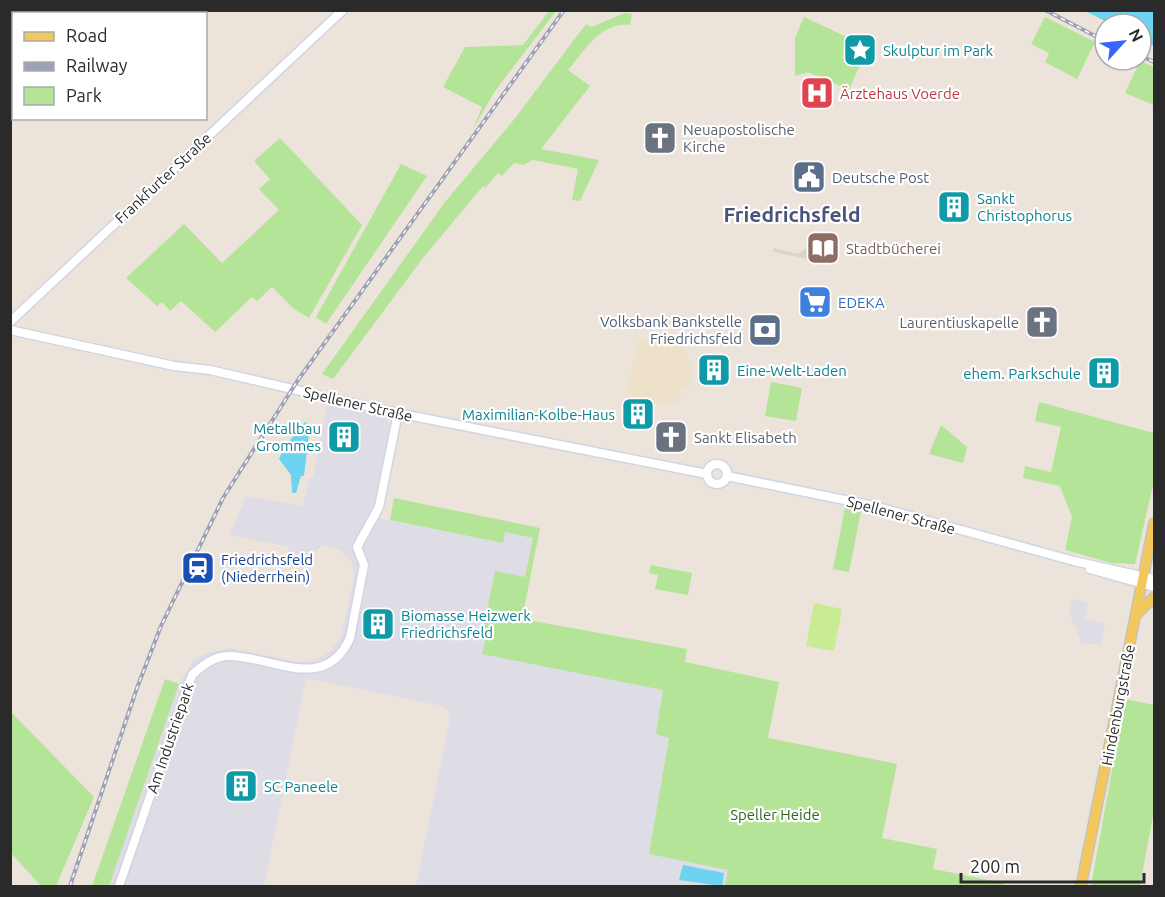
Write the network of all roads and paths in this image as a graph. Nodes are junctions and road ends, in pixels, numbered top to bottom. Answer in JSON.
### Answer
{"nodes":[{"id":1,"x":343,"y":10,"type":"edge"},
{"id":2,"x":10,"y":322,"type":"edge"},
{"id":3,"x":10,"y":330,"type":"edge"},
{"id":4,"x":398,"y":413,"type":"junction"},
{"id":5,"x":707,"y":474,"type":"junction"},
{"id":6,"x":727,"y":476,"type":"junction"},
{"id":7,"x":1155,"y":523,"type":"edge"},
{"id":8,"x":1149,"y":549,"type":"junction"},
{"id":9,"x":1155,"y":562,"type":"edge"},
{"id":10,"x":1155,"y":579,"type":"edge"},
{"id":11,"x":1143,"y":580,"type":"junction"},
{"id":12,"x":1155,"y":587,"type":"edge"},
{"id":13,"x":1155,"y":597,"type":"edge"},
{"id":14,"x":1136,"y":615,"type":"junction"},
{"id":15,"x":119,"y":886,"type":"edge"},
{"id":16,"x":1081,"y":886,"type":"edge"}],
"edges":[{"from":1,"to":2,"type":"street","name":"Frankfurter Straße"},
{"from":3,"to":4,"type":"street","name":"Spellener Straße"},
{"from":4,"to":5,"type":"street","name":"Spellener Straße"},
{"from":4,"to":15,"type":"street","name":"Am Industriepark"},
{"from":5,"to":6,"type":"street","name":"Spellener Straße"},
{"from":5,"to":6,"type":"street","name":"Spellener Straße"},
{"from":6,"to":11,"type":"street","name":"Spellener Straße"},
{"from":7,"to":8,"type":"main road","name":"Hindenburgstraße"},
{"from":8,"to":9,"type":"main road"},
{"from":8,"to":11,"type":"main road","name":"Hindenburgstraße"},
{"from":10,"to":11,"type":"street"},
{"from":11,"to":12,"type":"street","name":"Spellener Straße"},
{"from":11,"to":14,"type":"main road","name":"Hindenburgstraße"},
{"from":13,"to":14,"type":"main road"},
{"from":14,"to":16,"type":"main road","name":"Hindenburgstraße"}]}
